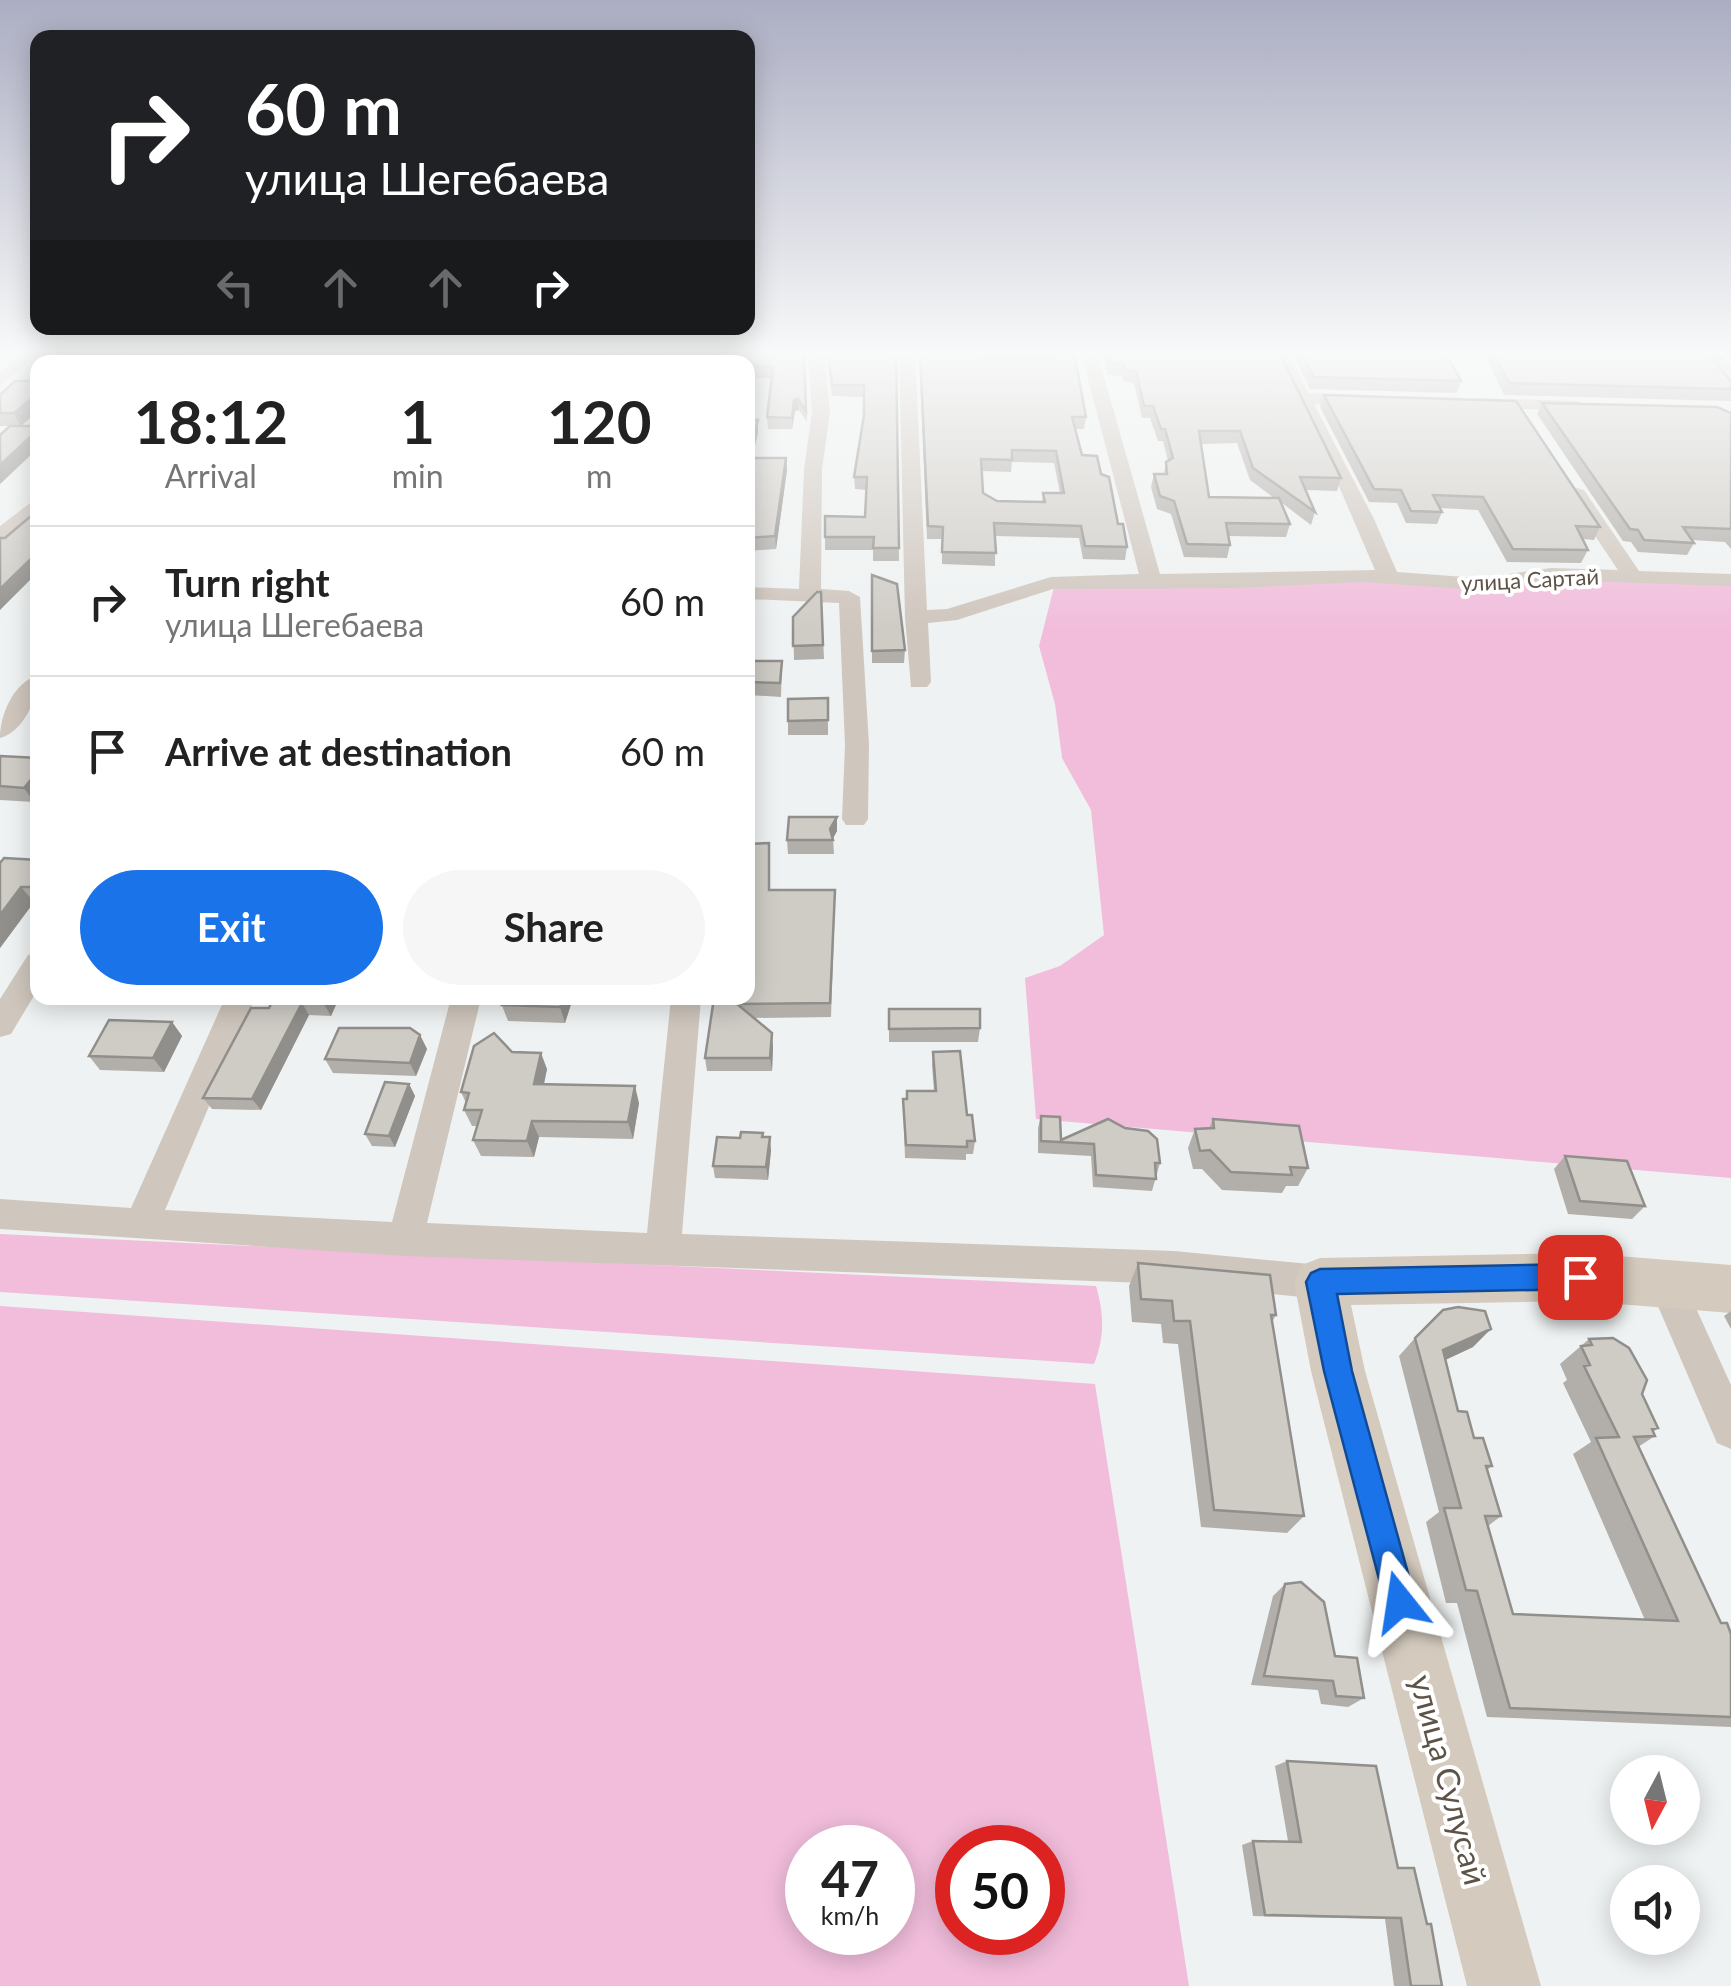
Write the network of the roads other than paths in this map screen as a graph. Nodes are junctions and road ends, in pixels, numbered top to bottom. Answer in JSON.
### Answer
{"nodes":[{"id":1,"x":815,"y":445,"type":"edge"},
{"id":2,"x":910,"y":445,"type":"edge"},
{"id":3,"x":1115,"y":445,"type":"edge"},
{"id":4,"x":1327,"y":445,"type":"edge"},
{"id":5,"x":1569,"y":481,"type":"edge"},
{"id":6,"x":30,"y":509,"type":"edge"},
{"id":7,"x":0,"y":536,"type":"edge"},
{"id":8,"x":1388,"y":576,"type":"junction"},
{"id":9,"x":1632,"y":576,"type":"junction"},
{"id":10,"x":1151,"y":580,"type":"junction"},
{"id":11,"x":1731,"y":580,"type":"edge"},
{"id":12,"x":755,"y":593,"type":"edge"},
{"id":13,"x":810,"y":593,"type":"junction"},
{"id":14,"x":916,"y":618,"type":"junction"},
{"id":15,"x":919,"y":682,"type":"dead end"},
{"id":16,"x":30,"y":692,"type":"edge"},
{"id":17,"x":0,"y":730,"type":"edge"},
{"id":18,"x":855,"y":819,"type":"dead end"},
{"id":19,"x":30,"y":975,"type":"edge"},
{"id":20,"x":237,"y":1005,"type":"edge"},
{"id":21,"x":464,"y":1005,"type":"edge"},
{"id":22,"x":685,"y":1005,"type":"edge"},
{"id":23,"x":0,"y":1025,"type":"edge"},
{"id":24,"x":0,"y":1214,"type":"edge"},
{"id":25,"x":141,"y":1225,"type":"junction"},
{"id":26,"x":405,"y":1240,"type":"junction"},
{"id":27,"x":663,"y":1248,"type":"junction"},
{"id":28,"x":1320,"y":1282,"type":"junction"},
{"id":29,"x":1666,"y":1284,"type":"junction"},
{"id":30,"x":1731,"y":1290,"type":"edge"},
{"id":31,"x":1731,"y":1429,"type":"edge"},
{"id":32,"x":1504,"y":1986,"type":"edge"}],
"edges":[{"from":1,"to":13,"type":"street"},
{"from":2,"to":14,"type":"street"},
{"from":3,"to":10,"type":"street"},
{"from":4,"to":8,"type":"street"},
{"from":5,"to":9,"type":"street"},
{"from":6,"to":7,"type":"street"},
{"from":8,"to":9,"type":"street","name":"улица Сартай"},
{"from":8,"to":10,"type":"street","name":"улица Сартай"},
{"from":9,"to":11,"type":"street","name":"улица Сартай"},
{"from":10,"to":14,"type":"street","name":"улица Сартай"},
{"from":12,"to":13,"type":"street"},
{"from":13,"to":18,"type":"street"},
{"from":14,"to":15,"type":"street"},
{"from":16,"to":17,"type":"street"},
{"from":19,"to":23,"type":"street"},
{"from":20,"to":25,"type":"street"},
{"from":21,"to":26,"type":"street"},
{"from":22,"to":27,"type":"street"},
{"from":24,"to":25,"type":"street"},
{"from":25,"to":26,"type":"street"},
{"from":26,"to":27,"type":"street"},
{"from":27,"to":28,"type":"street"},
{"from":28,"to":29,"type":"main road"},
{"from":28,"to":32,"type":"main road","name":"улица Сулусай"},
{"from":29,"to":30,"type":"main road"},
{"from":29,"to":31,"type":"street"}]}
